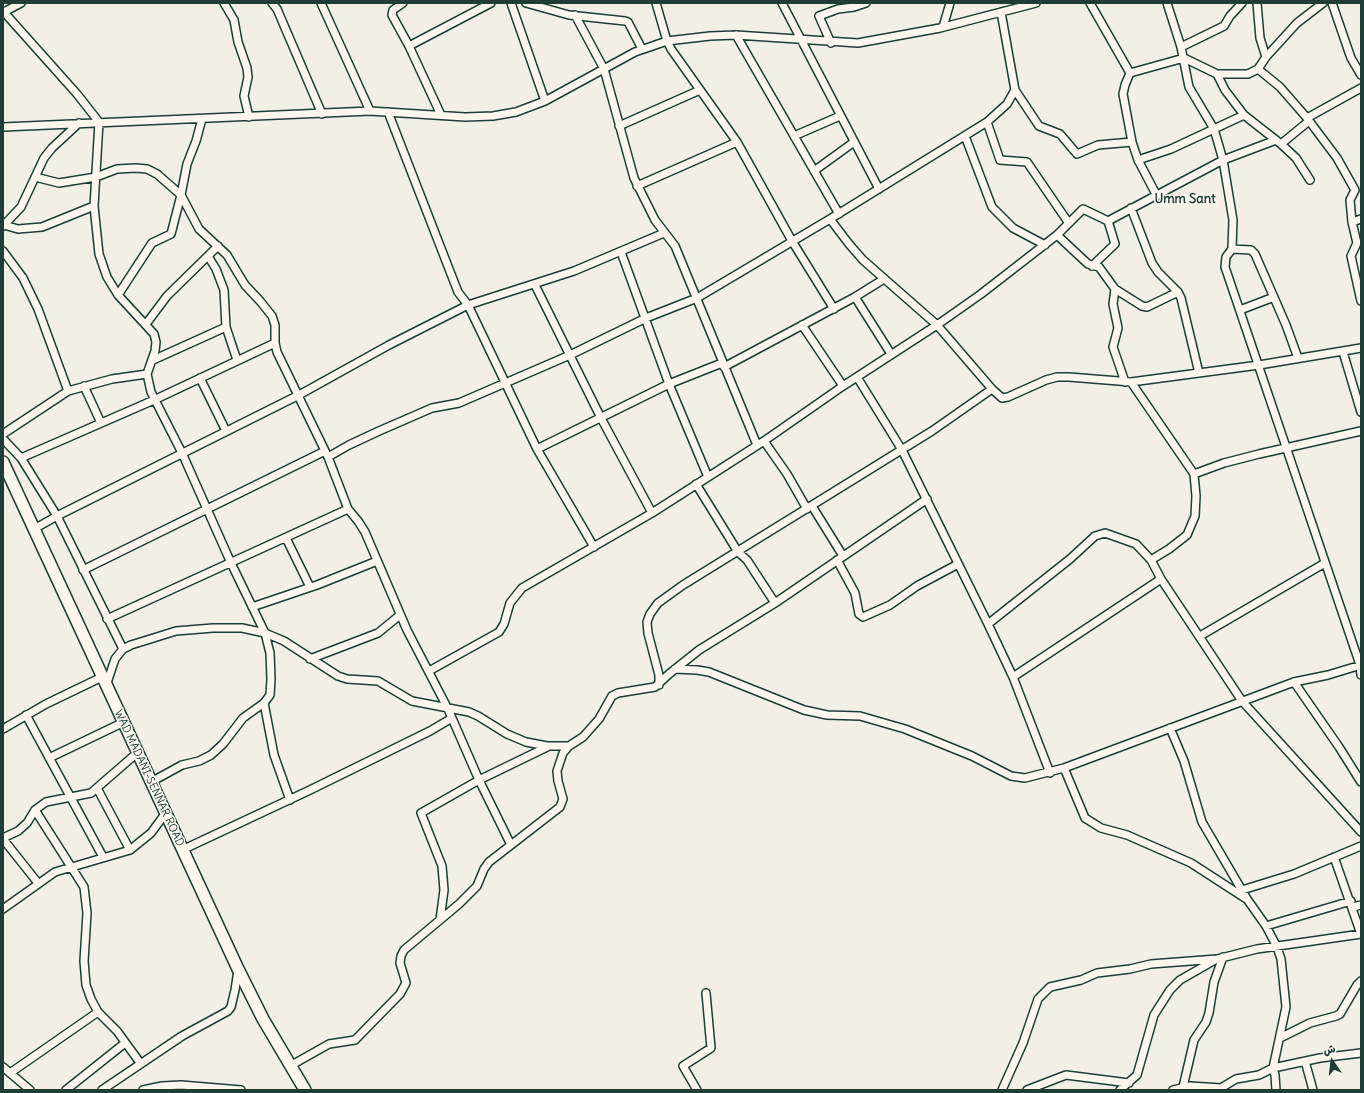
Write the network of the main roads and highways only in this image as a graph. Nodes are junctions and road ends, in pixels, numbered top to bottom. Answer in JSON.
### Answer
{"nodes":[{"id":1,"x":3,"y":462,"type":"edge"},
{"id":2,"x":306,"y":1090,"type":"edge"}],
"edges":[{"from":1,"to":2,"type":"highway","name":"WAD MADANI-SENNAR ROAD"}]}
